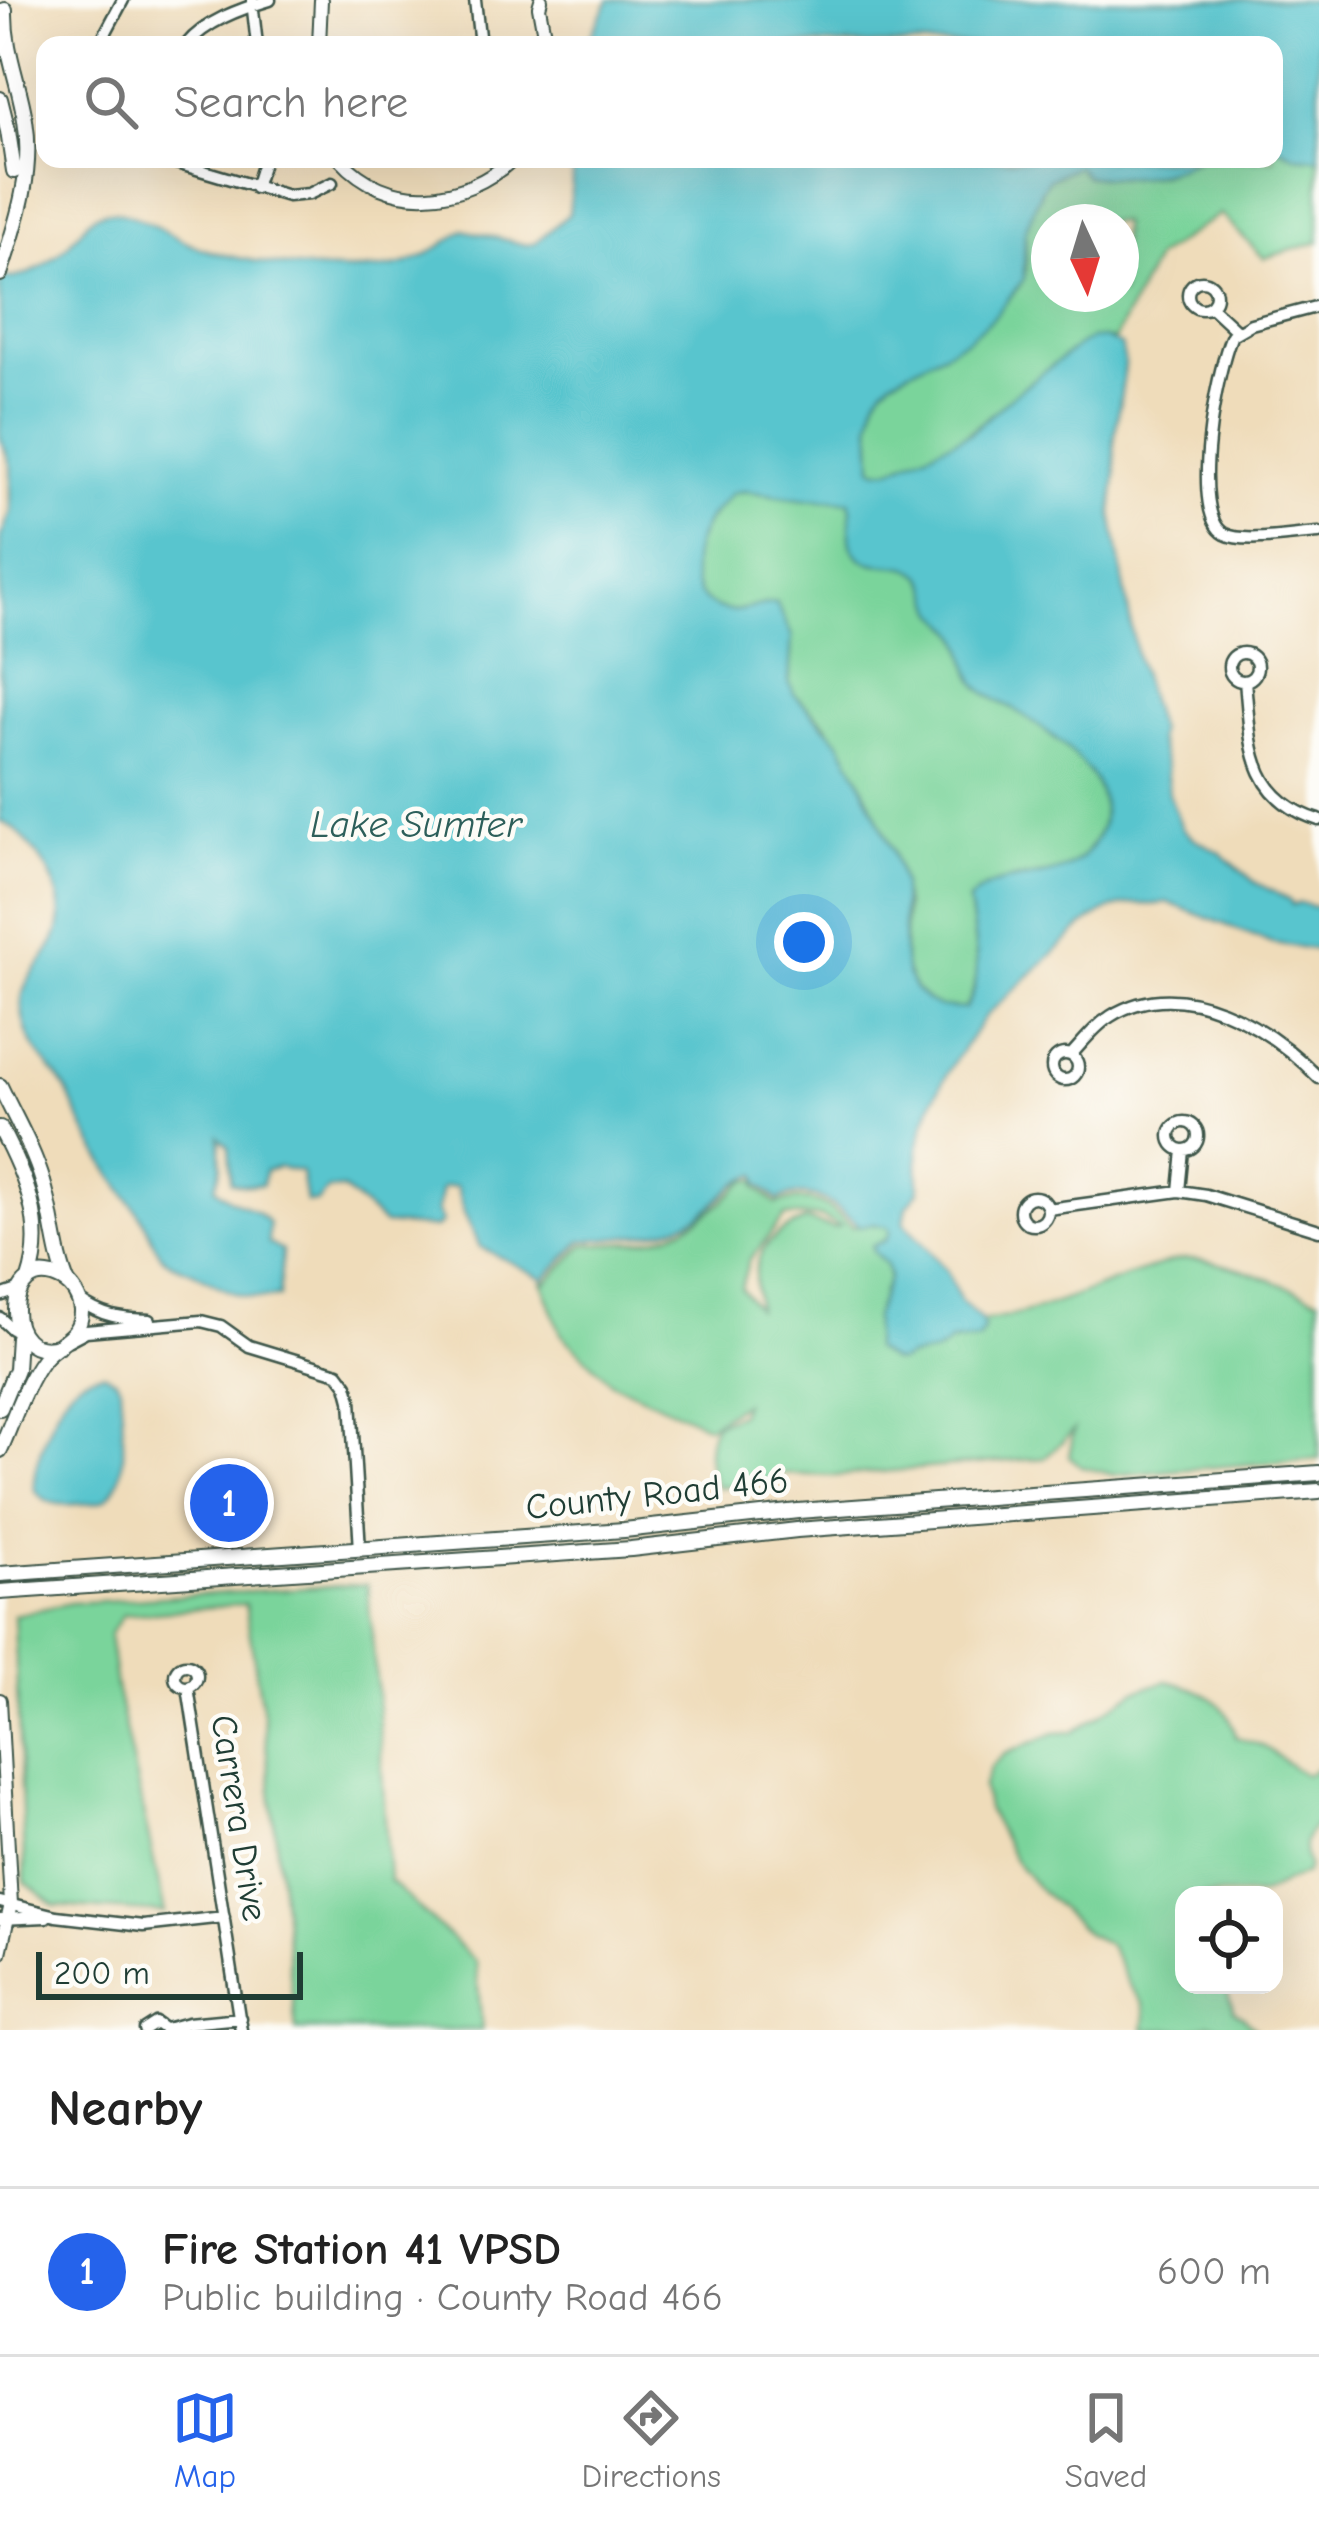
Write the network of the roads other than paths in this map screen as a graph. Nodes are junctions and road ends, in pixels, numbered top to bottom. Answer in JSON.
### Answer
{"nodes":[{"id":1,"x":123,"y":0,"type":"edge"},
{"id":2,"x":270,"y":0,"type":"edge"},
{"id":3,"x":321,"y":0,"type":"edge"},
{"id":4,"x":475,"y":0,"type":"edge"},
{"id":5,"x":542,"y":0,"type":"edge"},
{"id":6,"x":254,"y":2,"type":"edge"},
{"id":7,"x":6,"y":8,"type":"edge"},
{"id":8,"x":104,"y":36,"type":"edge"},
{"id":9,"x":194,"y":36,"type":"edge"},
{"id":10,"x":256,"y":36,"type":"edge"},
{"id":11,"x":319,"y":36,"type":"edge"},
{"id":12,"x":478,"y":36,"type":"edge"},
{"id":13,"x":544,"y":36,"type":"edge"},
{"id":14,"x":0,"y":99,"type":"edge"},
{"id":15,"x":0,"y":132,"type":"edge"},
{"id":16,"x":192,"y":168,"type":"edge"},
{"id":17,"x":261,"y":168,"type":"edge"},
{"id":18,"x":350,"y":168,"type":"edge"},
{"id":19,"x":501,"y":168,"type":"edge"},
{"id":20,"x":14,"y":171,"type":"junction"},
{"id":21,"x":332,"y":183,"type":"dead end"},
{"id":22,"x":255,"y":188,"type":"junction"},
{"id":23,"x":21,"y":199,"type":"junction"},
{"id":24,"x":0,"y":274,"type":"edge"},
{"id":25,"x":1210,"y":305,"type":"dead end"},
{"id":26,"x":1319,"y":307,"type":"edge"},
{"id":27,"x":1237,"y":331,"type":"junction"},
{"id":28,"x":1319,"y":533,"type":"edge"},
{"id":29,"x":1245,"y":680,"type":"dead end"},
{"id":30,"x":1319,"y":820,"type":"edge"},
{"id":31,"x":1071,"y":1055,"type":"dead end"},
{"id":32,"x":1319,"y":1078,"type":"edge"},
{"id":33,"x":0,"y":1086,"type":"edge"},
{"id":34,"x":0,"y":1128,"type":"edge"},
{"id":35,"x":1183,"y":1150,"type":"dead end"},
{"id":36,"x":1179,"y":1191,"type":"junction"},
{"id":37,"x":1048,"y":1209,"type":"dead end"},
{"id":38,"x":1319,"y":1230,"type":"edge"},
{"id":39,"x":29,"y":1279,"type":"junction"},
{"id":40,"x":68,"y":1284,"type":"junction"},
{"id":41,"x":8,"y":1293,"type":"edge"},
{"id":42,"x":79,"y":1300,"type":"junction"},
{"id":43,"x":177,"y":1322,"type":"junction"},
{"id":44,"x":10,"y":1328,"type":"edge"},
{"id":45,"x":63,"y":1343,"type":"junction"},
{"id":46,"x":0,"y":1408,"type":"edge"},
{"id":47,"x":0,"y":1450,"type":"edge"},
{"id":48,"x":1319,"y":1473,"type":"edge"},
{"id":49,"x":1319,"y":1491,"type":"edge"},
{"id":50,"x":360,"y":1550,"type":"junction"},
{"id":51,"x":362,"y":1569,"type":"junction"},
{"id":52,"x":0,"y":1574,"type":"edge"},
{"id":53,"x":0,"y":1592,"type":"edge"},
{"id":54,"x":188,"y":1687,"type":"dead end"},
{"id":55,"x":0,"y":1700,"type":"edge"},
{"id":56,"x":5,"y":1911,"type":"edge"},
{"id":57,"x":224,"y":1917,"type":"junction"},
{"id":58,"x":0,"y":1953,"type":"edge"},
{"id":59,"x":241,"y":2024,"type":"edge"},
{"id":60,"x":145,"y":2030,"type":"edge"},
{"id":61,"x":166,"y":2030,"type":"edge"}],
"edges":[{"from":1,"to":8,"type":"street"},
{"from":2,"to":6,"type":"street"},
{"from":3,"to":11,"type":"street"},
{"from":4,"to":12,"type":"street"},
{"from":5,"to":13,"type":"street"},
{"from":6,"to":9,"type":"street"},
{"from":6,"to":10,"type":"street"},
{"from":7,"to":23,"type":"main road"},
{"from":14,"to":20,"type":"main road"},
{"from":15,"to":20,"type":"main road"},
{"from":16,"to":22,"type":"street"},
{"from":17,"to":22,"type":"street"},
{"from":18,"to":19,"type":"street"},
{"from":20,"to":23,"type":"main road"},
{"from":21,"to":22,"type":"street"},
{"from":23,"to":24,"type":"main road"},
{"from":25,"to":27,"type":"street"},
{"from":26,"to":27,"type":"street"},
{"from":27,"to":28,"type":"street"},
{"from":29,"to":30,"type":"street"},
{"from":31,"to":32,"type":"street"},
{"from":33,"to":40,"type":"main road"},
{"from":34,"to":39,"type":"main road"},
{"from":35,"to":36,"type":"street"},
{"from":36,"to":37,"type":"street"},
{"from":36,"to":38,"type":"street"},
{"from":39,"to":40,"type":"main road"},
{"from":39,"to":41,"type":"main road"},
{"from":40,"to":42,"type":"main road"},
{"from":41,"to":44,"type":"main road"},
{"from":42,"to":43,"type":"street"},
{"from":42,"to":45,"type":"main road"},
{"from":43,"to":45,"type":"street"},
{"from":43,"to":50,"type":"street"},
{"from":44,"to":45,"type":"main road"},
{"from":44,"to":46,"type":"main road"},
{"from":45,"to":47,"type":"main road"},
{"from":48,"to":50,"type":"main road","name":"County Road 466"},
{"from":49,"to":51,"type":"main road","name":"County Road 466"},
{"from":50,"to":51,"type":"street"},
{"from":50,"to":52,"type":"main road","name":"County Road 466"},
{"from":51,"to":53,"type":"main road","name":"County Road 466"},
{"from":54,"to":57,"type":"street","name":"Carrera Drive"},
{"from":55,"to":56,"type":"street"},
{"from":56,"to":57,"type":"street"},
{"from":56,"to":58,"type":"street"},
{"from":57,"to":59,"type":"street","name":"Carrera Drive"},
{"from":59,"to":61,"type":"street"},
{"from":60,"to":61,"type":"street"}]}
